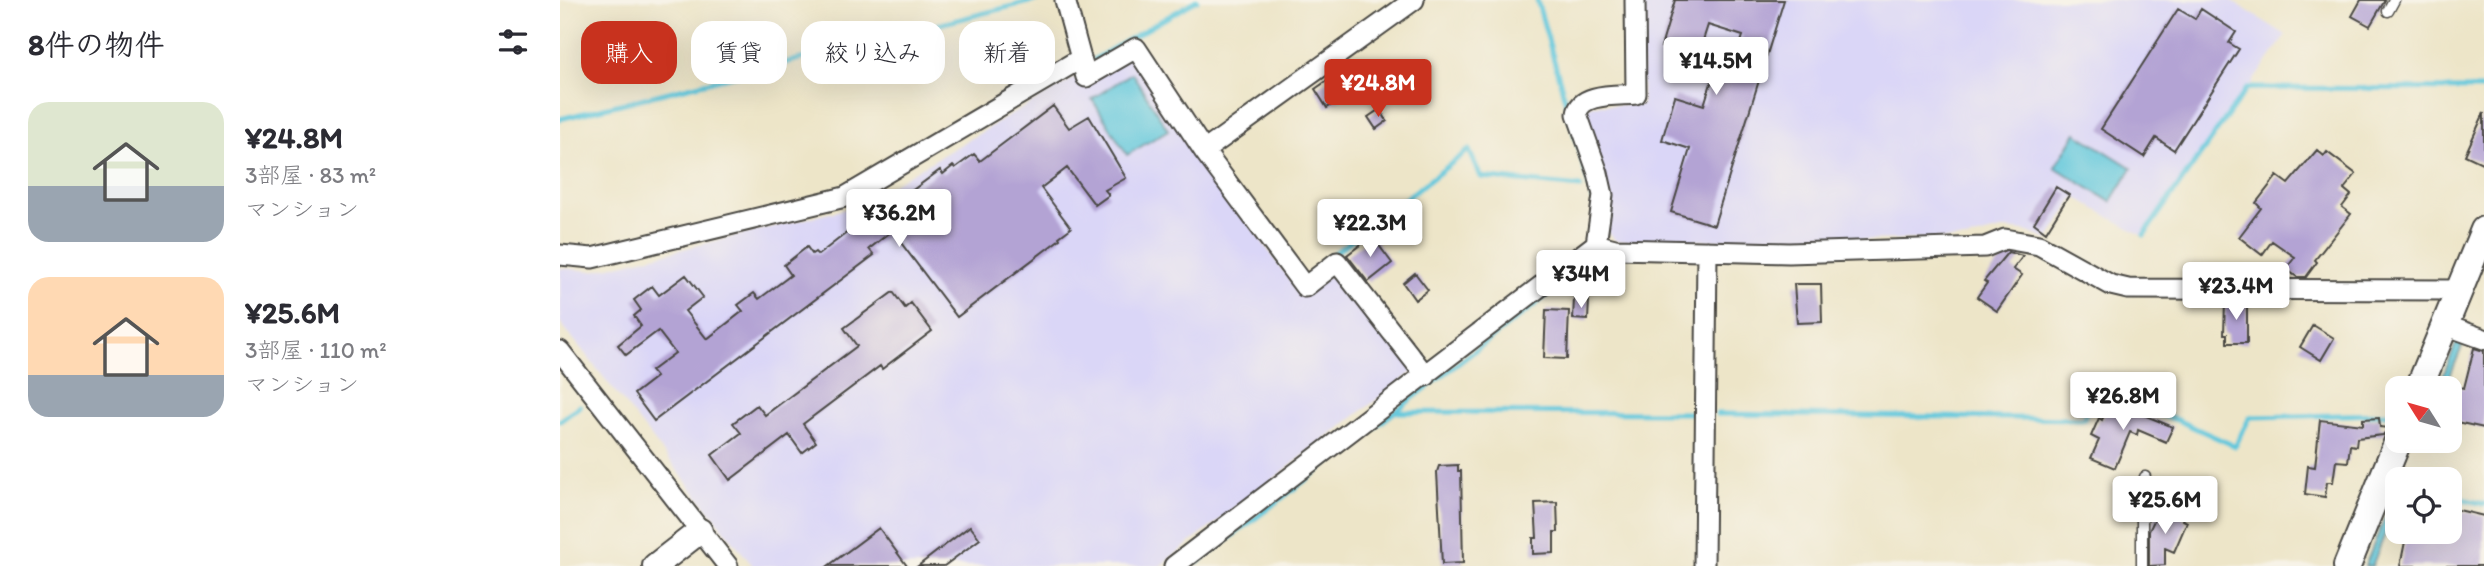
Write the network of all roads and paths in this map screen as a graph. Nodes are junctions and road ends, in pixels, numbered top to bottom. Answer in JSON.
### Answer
{"nodes":[{"id":1,"x":1065,"y":0,"type":"edge"},
{"id":2,"x":1414,"y":0,"type":"edge"},
{"id":3,"x":1636,"y":0,"type":"edge"},
{"id":4,"x":2394,"y":0,"type":"edge"},
{"id":5,"x":2388,"y":11,"type":"dead end"},
{"id":6,"x":1080,"y":59,"type":"junction"},
{"id":7,"x":1204,"y":151,"type":"junction"},
{"id":8,"x":2484,"y":230,"type":"edge"},
{"id":9,"x":1596,"y":244,"type":"junction"},
{"id":10,"x":1707,"y":251,"type":"junction"},
{"id":11,"x":560,"y":255,"type":"edge"},
{"id":12,"x":2459,"y":290,"type":"junction"},
{"id":13,"x":2445,"y":325,"type":"junction"},
{"id":14,"x":2484,"y":339,"type":"edge"},
{"id":15,"x":560,"y":351,"type":"edge"},
{"id":16,"x":1426,"y":376,"type":"junction"},
{"id":17,"x":2424,"y":376,"type":"edge"},
{"id":18,"x":2393,"y":453,"type":"edge"},
{"id":19,"x":2146,"y":477,"type":"dead end"},
{"id":20,"x":700,"y":531,"type":"junction"},
{"id":21,"x":655,"y":566,"type":"edge"},
{"id":22,"x":728,"y":566,"type":"edge"},
{"id":23,"x":1174,"y":566,"type":"edge"},
{"id":24,"x":1704,"y":566,"type":"edge"},
{"id":25,"x":2142,"y":566,"type":"edge"},
{"id":26,"x":2347,"y":566,"type":"edge"}],
"edges":[{"from":1,"to":6,"type":"street"},
{"from":2,"to":7,"type":"street"},
{"from":3,"to":9,"type":"street"},
{"from":4,"to":5,"type":"lane"},
{"from":6,"to":7,"type":"street"},
{"from":6,"to":11,"type":"street"},
{"from":7,"to":16,"type":"street"},
{"from":8,"to":12,"type":"main road"},
{"from":9,"to":10,"type":"street"},
{"from":9,"to":16,"type":"street"},
{"from":10,"to":12,"type":"street"},
{"from":10,"to":24,"type":"street"},
{"from":12,"to":13,"type":"main road"},
{"from":13,"to":14,"type":"street"},
{"from":13,"to":17,"type":"main road"},
{"from":15,"to":20,"type":"street"},
{"from":16,"to":23,"type":"street"},
{"from":18,"to":26,"type":"main road"},
{"from":19,"to":25,"type":"lane"},
{"from":20,"to":21,"type":"street"},
{"from":20,"to":22,"type":"street"}]}
